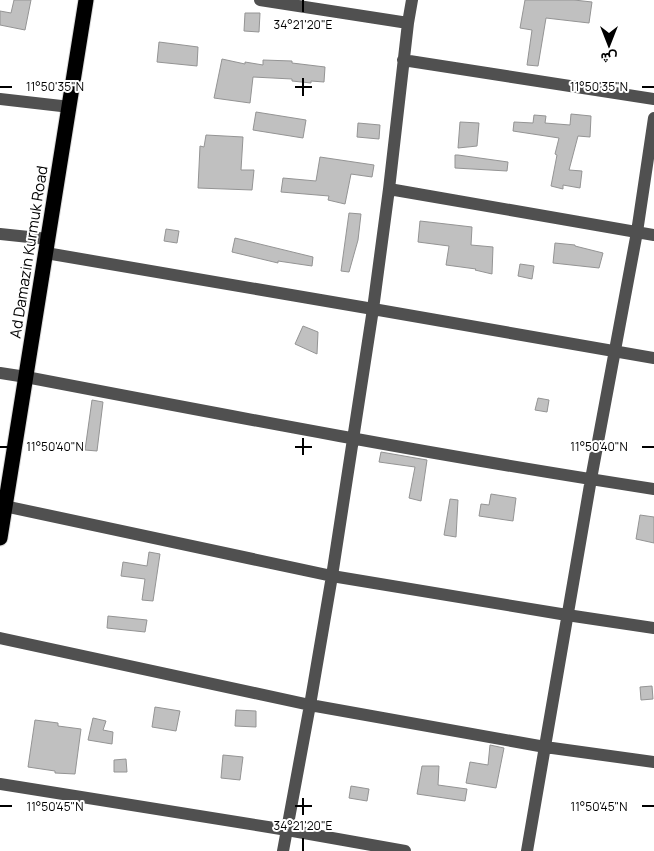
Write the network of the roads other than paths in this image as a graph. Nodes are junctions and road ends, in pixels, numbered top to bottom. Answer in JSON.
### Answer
{"nodes":[{"id":1,"x":86,"y":0,"type":"edge"},
{"id":2,"x":260,"y":0,"type":"edge"},
{"id":3,"x":412,"y":0,"type":"edge"},
{"id":4,"x":408,"y":22,"type":"junction"},
{"id":5,"x":403,"y":60,"type":"junction"},
{"id":6,"x":654,"y":98,"type":"edge"},
{"id":7,"x":0,"y":99,"type":"edge"},
{"id":8,"x":70,"y":107,"type":"junction"},
{"id":9,"x":654,"y":118,"type":"edge"},
{"id":10,"x":389,"y":189,"type":"junction"},
{"id":11,"x":637,"y":232,"type":"junction"},
{"id":12,"x":0,"y":234,"type":"edge"},
{"id":13,"x":654,"y":235,"type":"edge"},
{"id":14,"x":47,"y":246,"type":"junction"},
{"id":15,"x":373,"y":309,"type":"junction"},
{"id":16,"x":615,"y":352,"type":"junction"},
{"id":17,"x":654,"y":358,"type":"edge"},
{"id":18,"x":0,"y":373,"type":"edge"},
{"id":19,"x":26,"y":377,"type":"junction"},
{"id":20,"x":353,"y":439,"type":"junction"},
{"id":21,"x":590,"y":480,"type":"junction"},
{"id":22,"x":654,"y":489,"type":"edge"},
{"id":23,"x":3,"y":505,"type":"edge"},
{"id":24,"x":0,"y":538,"type":"edge"},
{"id":25,"x":332,"y":576,"type":"junction"},
{"id":26,"x":566,"y":615,"type":"junction"},
{"id":27,"x":654,"y":628,"type":"edge"},
{"id":28,"x":0,"y":638,"type":"edge"},
{"id":29,"x":310,"y":705,"type":"junction"},
{"id":30,"x":545,"y":747,"type":"junction"},
{"id":31,"x":654,"y":762,"type":"edge"},
{"id":32,"x":0,"y":784,"type":"edge"},
{"id":33,"x":287,"y":830,"type":"junction"},
{"id":34,"x":283,"y":851,"type":"edge"},
{"id":35,"x":405,"y":851,"type":"edge"},
{"id":36,"x":527,"y":851,"type":"edge"}],
"edges":[{"from":1,"to":8,"type":"highway","name":"Ad Damazin Kurmuk Road"},
{"from":2,"to":4,"type":"street"},
{"from":3,"to":4,"type":"street"},
{"from":4,"to":5,"type":"street"},
{"from":5,"to":6,"type":"street"},
{"from":5,"to":10,"type":"street"},
{"from":7,"to":8,"type":"street"},
{"from":8,"to":14,"type":"highway","name":"Ad Damazin Kurmuk Road"},
{"from":9,"to":11,"type":"street"},
{"from":10,"to":11,"type":"street"},
{"from":10,"to":15,"type":"street"},
{"from":11,"to":13,"type":"street"},
{"from":11,"to":16,"type":"street"},
{"from":12,"to":14,"type":"street"},
{"from":14,"to":15,"type":"street"},
{"from":14,"to":19,"type":"highway","name":"Ad Damazin Kurmuk Road"},
{"from":15,"to":16,"type":"street"},
{"from":15,"to":20,"type":"street"},
{"from":16,"to":17,"type":"street"},
{"from":16,"to":21,"type":"street"},
{"from":18,"to":19,"type":"street"},
{"from":19,"to":20,"type":"street"},
{"from":19,"to":23,"type":"highway","name":"Ad Damazin Kurmuk Road"},
{"from":20,"to":21,"type":"street"},
{"from":20,"to":25,"type":"street"},
{"from":21,"to":22,"type":"street"},
{"from":21,"to":26,"type":"street"},
{"from":23,"to":24,"type":"highway","name":"Ad Damazin Kurmuk Road"},
{"from":23,"to":25,"type":"street"},
{"from":25,"to":26,"type":"street"},
{"from":25,"to":29,"type":"street"},
{"from":26,"to":27,"type":"street"},
{"from":26,"to":30,"type":"street"},
{"from":28,"to":29,"type":"street"},
{"from":29,"to":30,"type":"street"},
{"from":29,"to":33,"type":"street"},
{"from":30,"to":31,"type":"street"},
{"from":30,"to":36,"type":"street"},
{"from":32,"to":33,"type":"street"},
{"from":33,"to":34,"type":"street"},
{"from":33,"to":35,"type":"street"}]}
